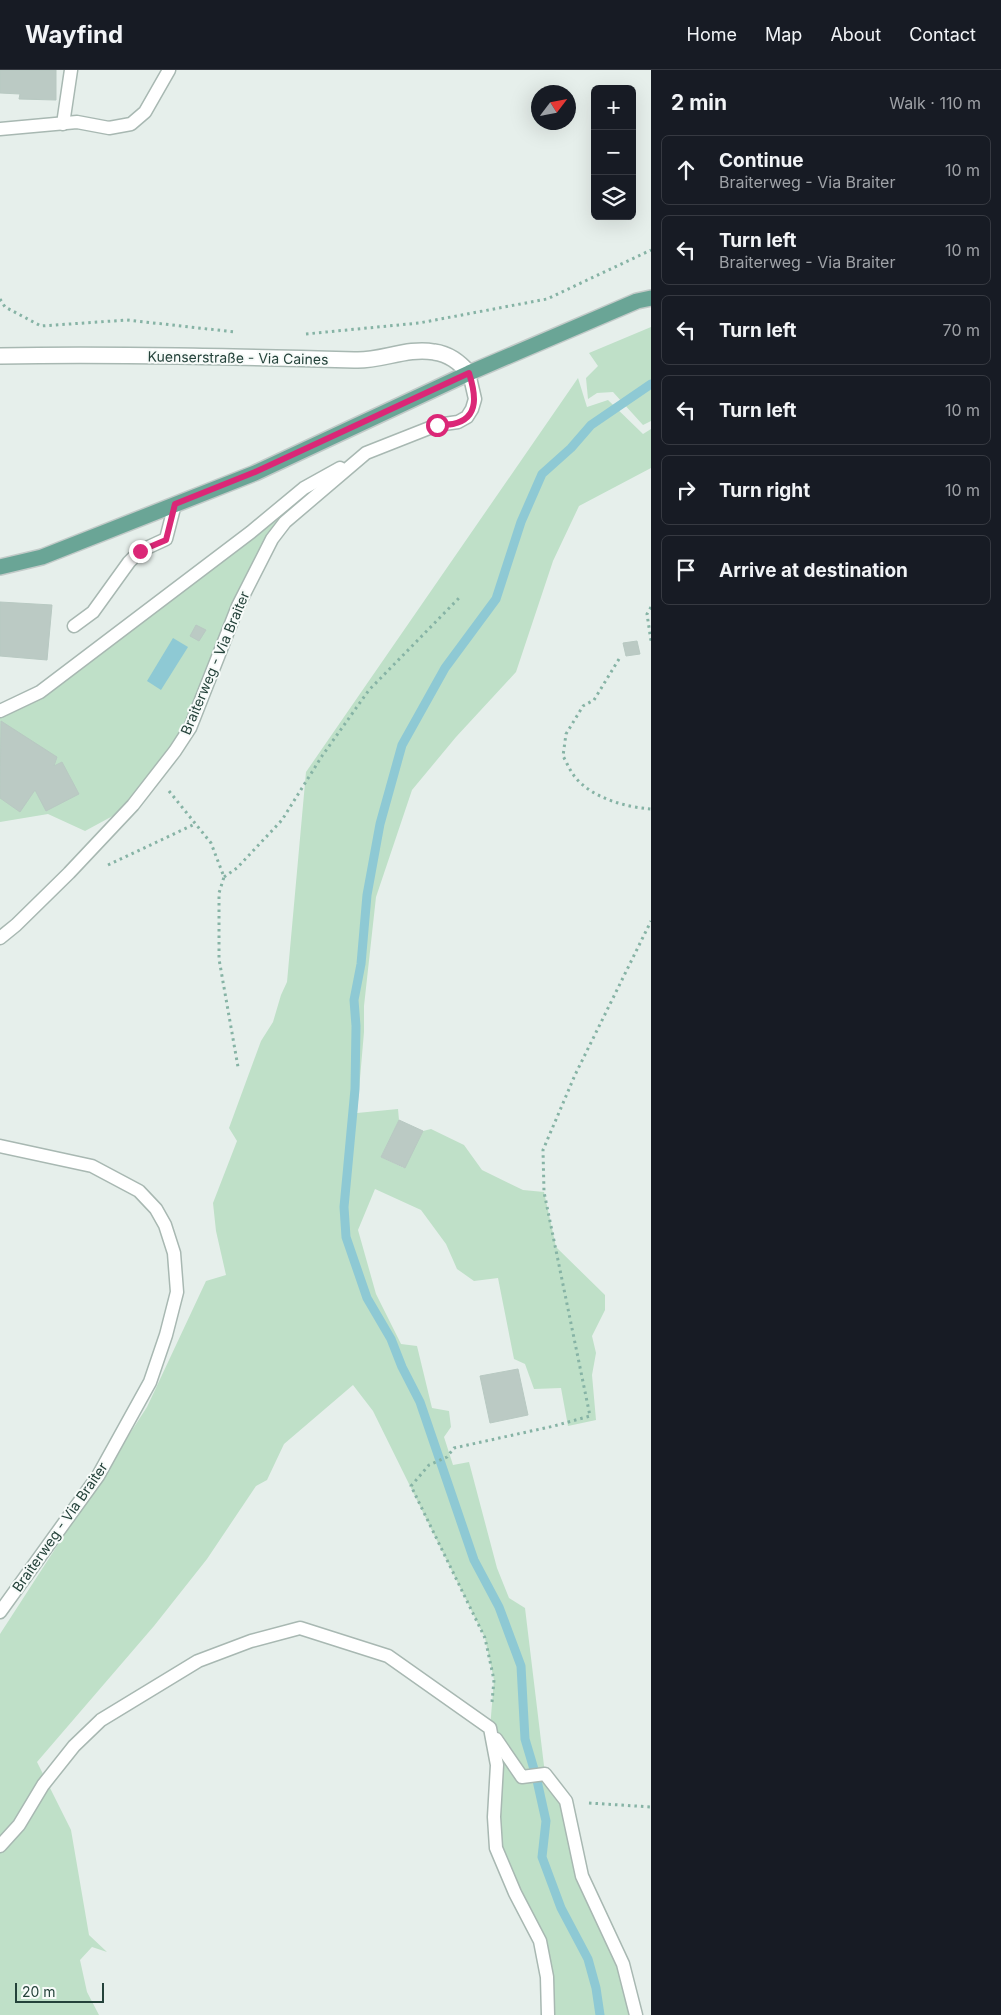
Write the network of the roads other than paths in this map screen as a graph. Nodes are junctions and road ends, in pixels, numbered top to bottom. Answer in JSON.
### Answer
{"nodes":[{"id":1,"x":71,"y":70,"type":"edge"},
{"id":2,"x":170,"y":70,"type":"edge"},
{"id":3,"x":63,"y":124,"type":"junction"},
{"id":4,"x":0,"y":129,"type":"edge"},
{"id":5,"x":651,"y":298,"type":"edge"},
{"id":6,"x":0,"y":356,"type":"edge"},
{"id":7,"x":469,"y":373,"type":"junction"},
{"id":8,"x":366,"y":453,"type":"junction"},
{"id":9,"x":175,"y":504,"type":"junction"},
{"id":10,"x":0,"y":567,"type":"edge"},
{"id":11,"x":74,"y":626,"type":"dead end"},
{"id":12,"x":0,"y":711,"type":"edge"},
{"id":13,"x":0,"y":938,"type":"edge"},
{"id":14,"x":0,"y":1146,"type":"edge"},
{"id":15,"x":0,"y":1612,"type":"edge"},
{"id":16,"x":490,"y":1728,"type":"junction"},
{"id":17,"x":0,"y":1846,"type":"edge"},
{"id":18,"x":548,"y":2015,"type":"edge"},
{"id":19,"x":636,"y":2015,"type":"edge"}],
"edges":[{"from":1,"to":3,"type":"lane"},
{"from":2,"to":3,"type":"lane"},
{"from":3,"to":4,"type":"lane"},
{"from":5,"to":7,"type":"main road"},
{"from":6,"to":7,"type":"street","name":"Kuenserstraße - Via Caines"},
{"from":7,"to":8,"type":"lane","name":"Braiterweg - Via Braiter"},
{"from":7,"to":9,"type":"main road"},
{"from":8,"to":12,"type":"lane","name":"Braiterweg - Via Braiter"},
{"from":8,"to":13,"type":"lane","name":"Braiterweg - Via Braiter"},
{"from":9,"to":10,"type":"main road"},
{"from":9,"to":11,"type":"lane"},
{"from":14,"to":15,"type":"lane","name":"Braiterweg - Via Braiter"},
{"from":16,"to":17,"type":"lane"},
{"from":16,"to":18,"type":"lane"},
{"from":16,"to":19,"type":"lane"}]}
